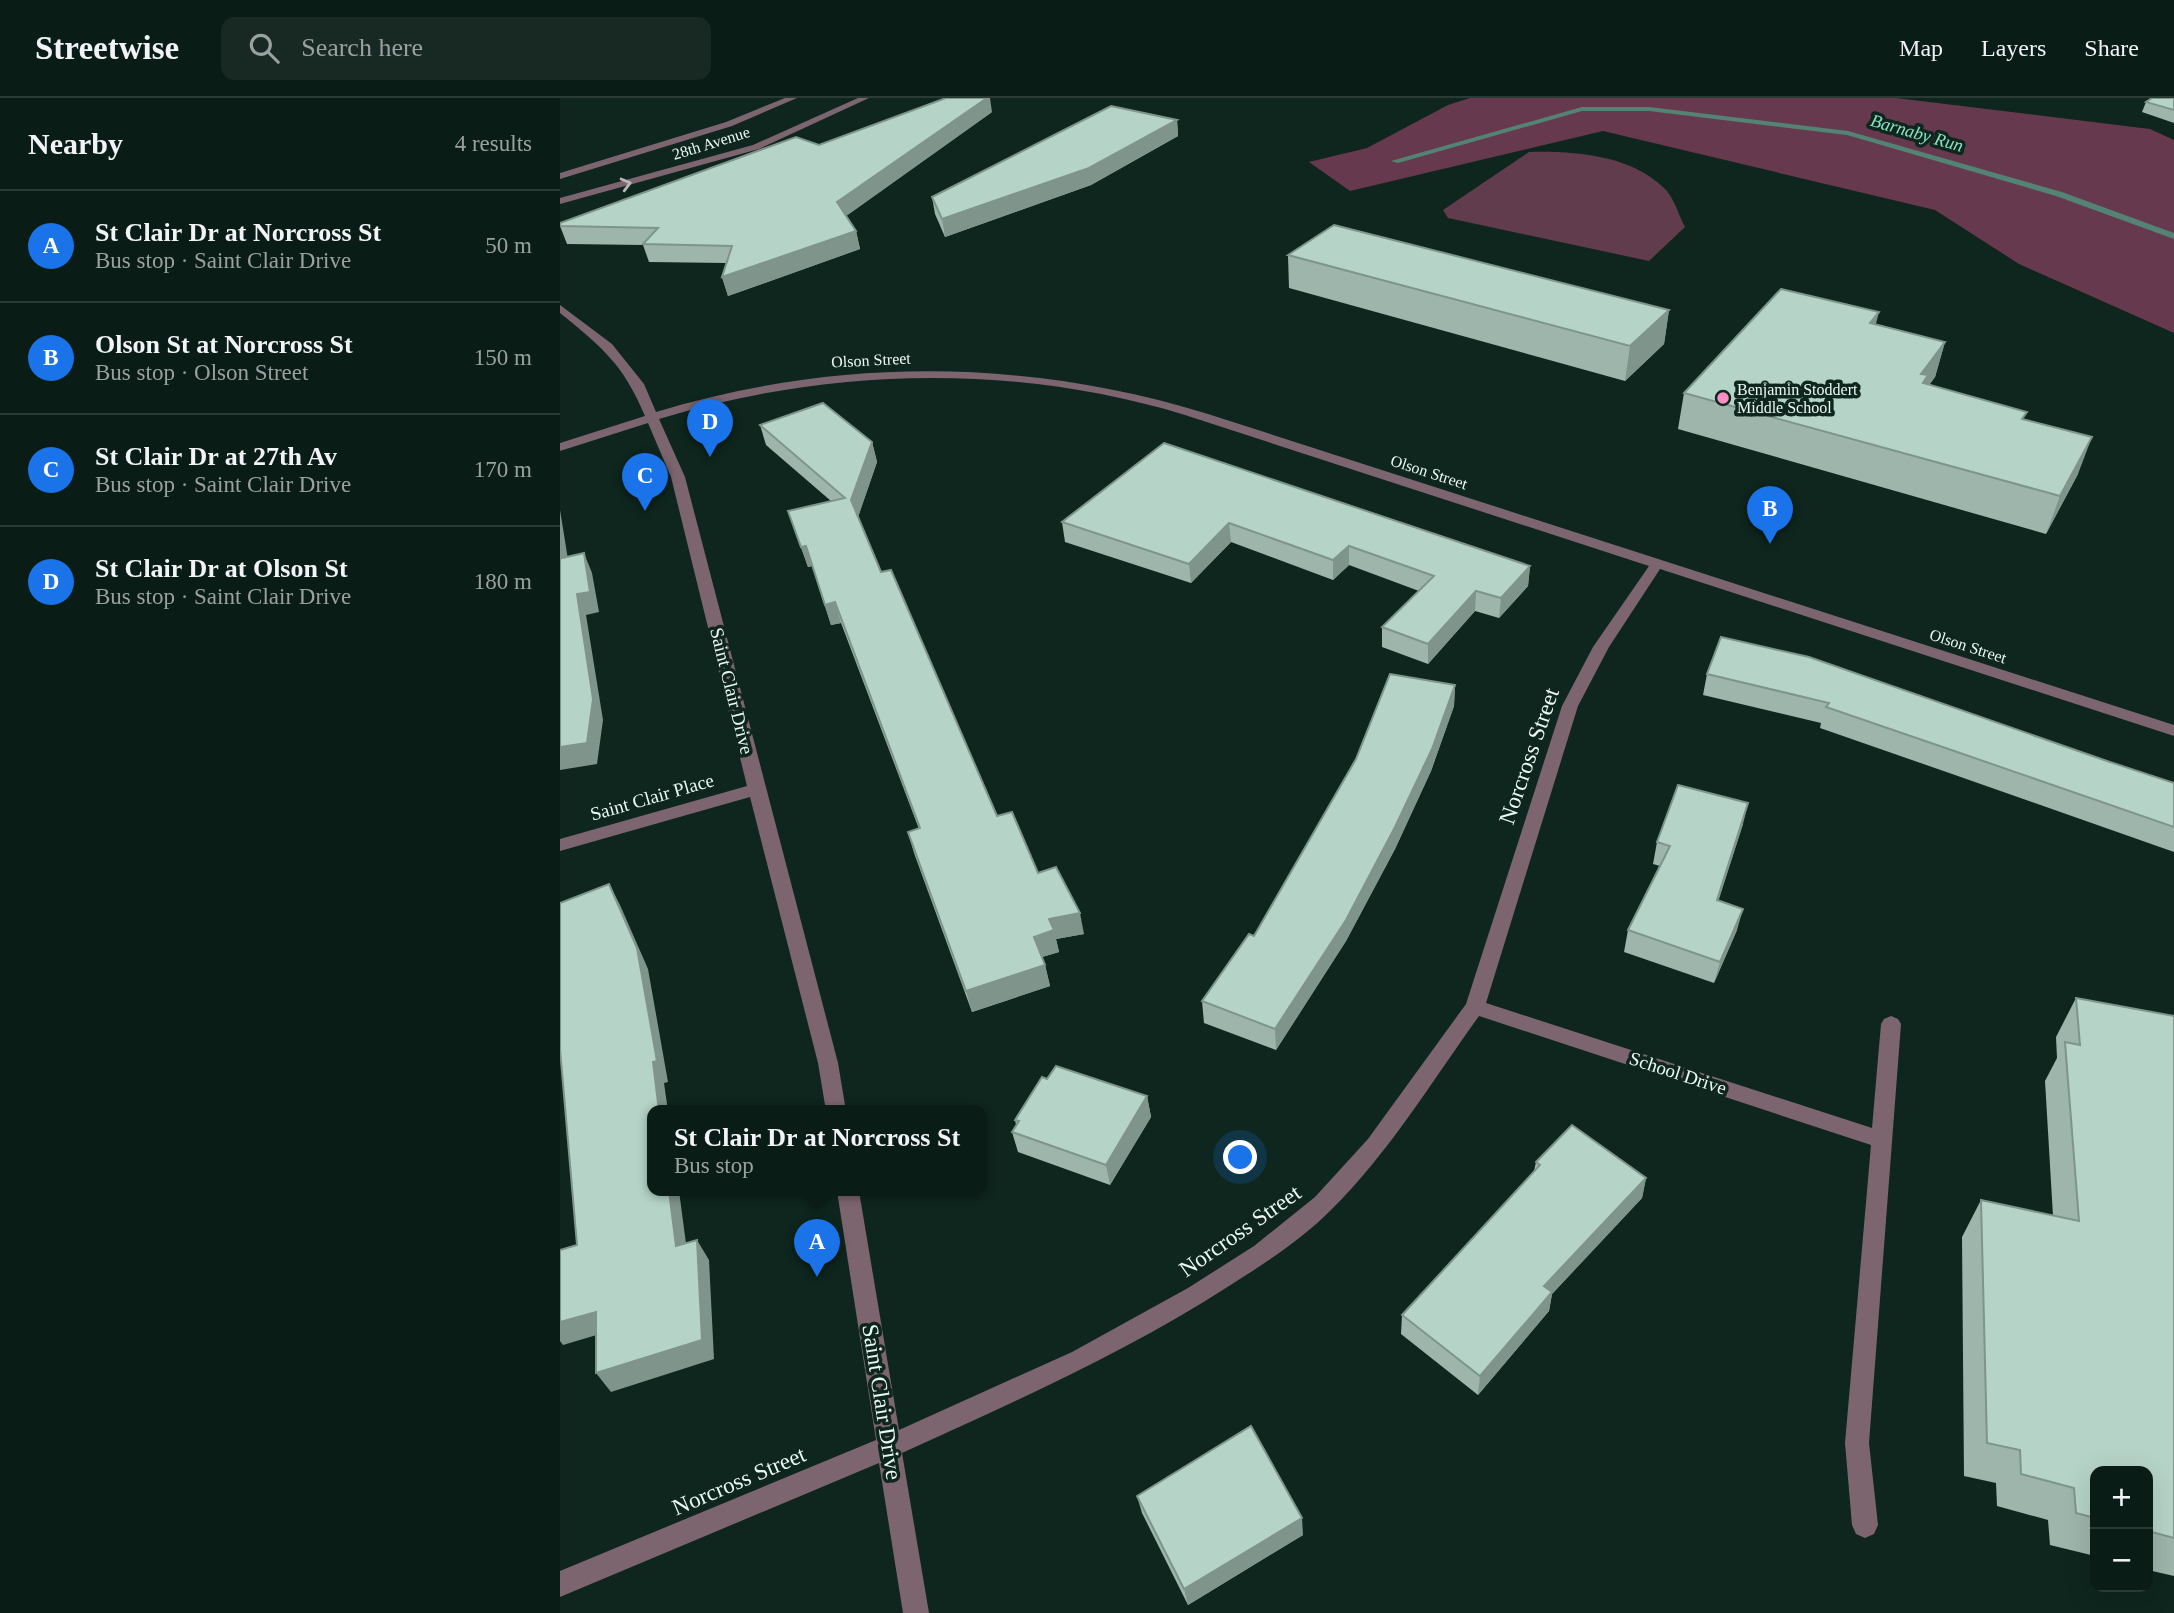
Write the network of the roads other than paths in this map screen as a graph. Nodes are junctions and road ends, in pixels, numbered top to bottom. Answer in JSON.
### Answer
{"nodes":[{"id":1,"x":793,"y":98,"type":"edge"},
{"id":2,"x":865,"y":98,"type":"edge"},
{"id":3,"x":560,"y":176,"type":"edge"},
{"id":4,"x":560,"y":201,"type":"edge"},
{"id":5,"x":560,"y":308,"type":"edge"},
{"id":6,"x":655,"y":418,"type":"junction"},
{"id":7,"x":560,"y":447,"type":"edge"},
{"id":8,"x":1656,"y":565,"type":"junction"},
{"id":9,"x":2174,"y":731,"type":"edge"},
{"id":10,"x":756,"y":789,"type":"junction"},
{"id":11,"x":560,"y":845,"type":"edge"},
{"id":12,"x":1475,"y":1007,"type":"junction"},
{"id":13,"x":1891,"y":1024,"type":"dead end"},
{"id":14,"x":835,"y":1105,"type":"edge"},
{"id":15,"x":1882,"y":1140,"type":"junction"},
{"id":16,"x":849,"y":1196,"type":"edge"},
{"id":17,"x":888,"y":1447,"type":"junction"},
{"id":18,"x":1865,"y":1525,"type":"dead end"},
{"id":19,"x":560,"y":1584,"type":"edge"},
{"id":20,"x":916,"y":1613,"type":"edge"}],
"edges":[{"from":1,"to":3,"type":"street","name":"28th Avenue"},
{"from":4,"to":2,"type":"street","name":"28th Avenue","one_way":true},
{"from":5,"to":6,"type":"street","name":"Saint Clair Drive"},
{"from":6,"to":7,"type":"street","name":"Olson Street"},
{"from":6,"to":8,"type":"street","name":"Olson Street"},
{"from":6,"to":10,"type":"street","name":"Saint Clair Drive"},
{"from":8,"to":9,"type":"street","name":"Olson Street"},
{"from":8,"to":12,"type":"street","name":"Norcross Street"},
{"from":10,"to":11,"type":"street","name":"Saint Clair Place"},
{"from":10,"to":14,"type":"street","name":"Saint Clair Drive"},
{"from":12,"to":15,"type":"street","name":"School Drive"},
{"from":12,"to":17,"type":"street","name":"Norcross Street"},
{"from":13,"to":15,"type":"street"},
{"from":15,"to":18,"type":"street"},
{"from":16,"to":17,"type":"street","name":"Saint Clair Drive"},
{"from":17,"to":19,"type":"street","name":"Norcross Street"},
{"from":17,"to":20,"type":"street","name":"Saint Clair Drive"}]}
